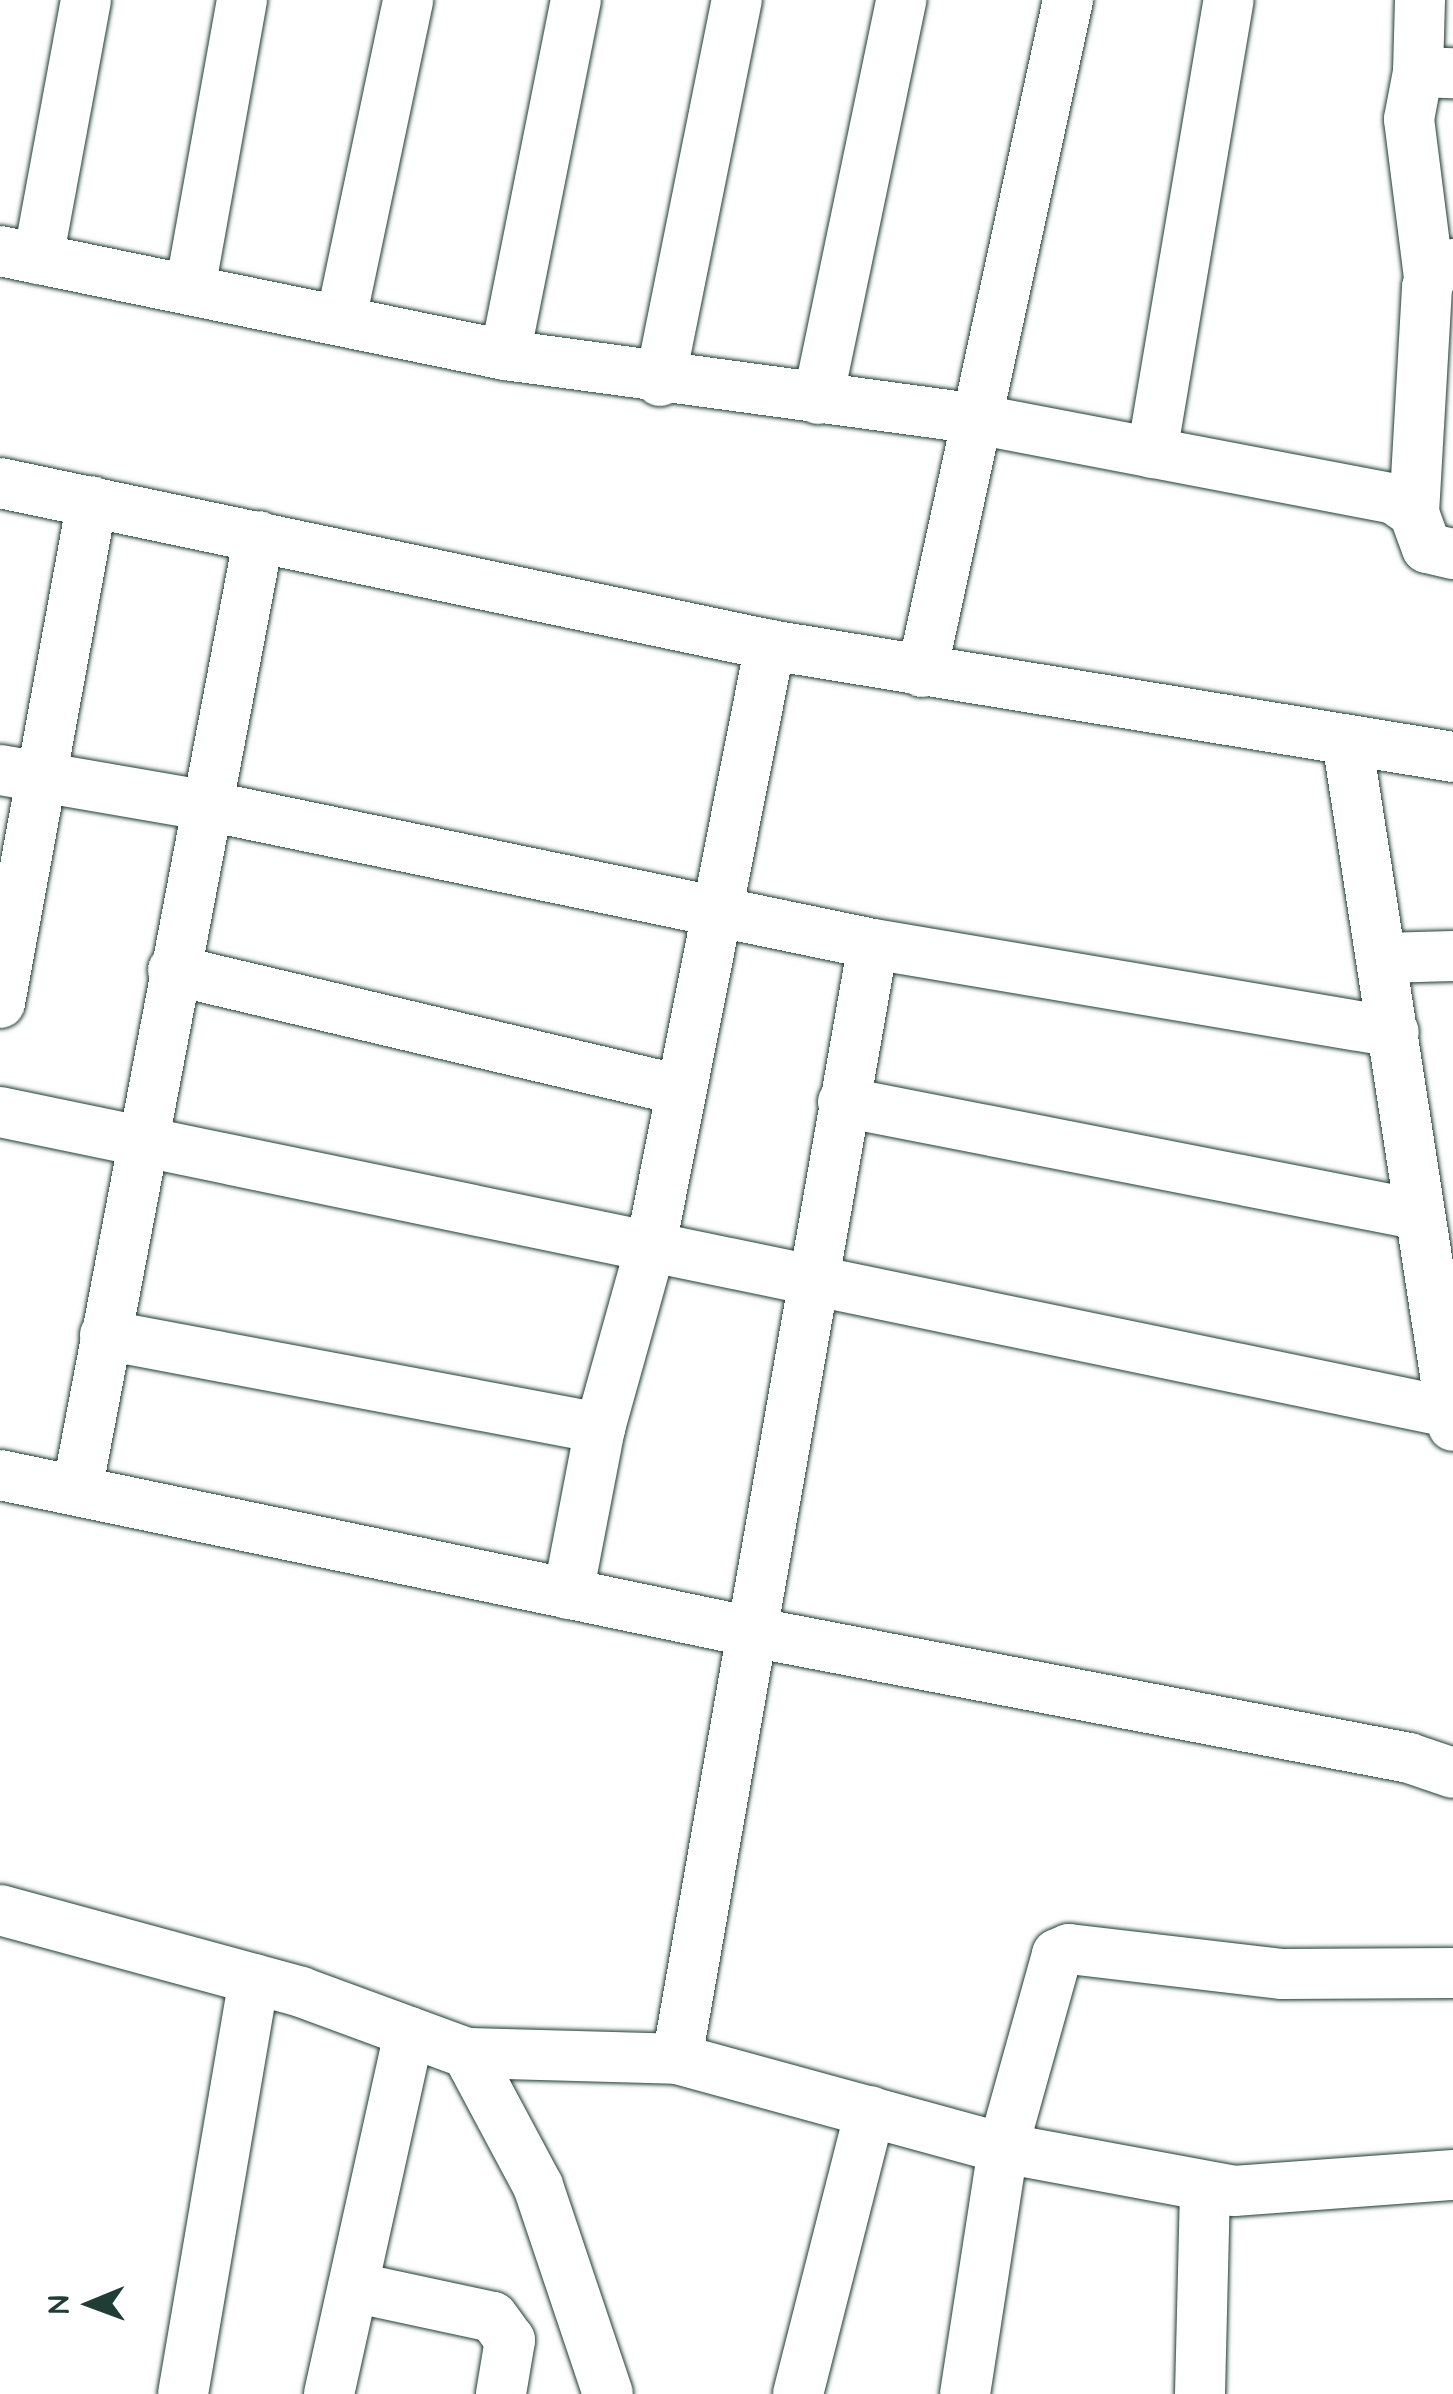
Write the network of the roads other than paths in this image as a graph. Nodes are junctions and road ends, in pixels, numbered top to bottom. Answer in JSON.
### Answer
{"nodes":[{"id":1,"x":86,"y":0,"type":"edge"},
{"id":2,"x":242,"y":0,"type":"edge"},
{"id":3,"x":408,"y":0,"type":"edge"},
{"id":4,"x":576,"y":0,"type":"edge"},
{"id":5,"x":736,"y":0,"type":"edge"},
{"id":6,"x":901,"y":0,"type":"edge"},
{"id":7,"x":1068,"y":0,"type":"edge"},
{"id":8,"x":1229,"y":0,"type":"edge"},
{"id":9,"x":1420,"y":0,"type":"edge"},
{"id":10,"x":1435,"y":73,"type":"edge"},
{"id":11,"x":19,"y":255,"type":"edge"},
{"id":12,"x":1441,"y":270,"type":"edge"},
{"id":13,"x":190,"y":290,"type":"junction"},
{"id":14,"x":341,"y":320,"type":"junction"},
{"id":15,"x":505,"y":355,"type":"junction"},
{"id":16,"x":660,"y":380,"type":"junction"},
{"id":17,"x":818,"y":399,"type":"junction"},
{"id":18,"x":976,"y":419,"type":"junction"},
{"id":19,"x":1152,"y":452,"type":"junction"},
{"id":20,"x":0,"y":482,"type":"edge"},
{"id":21,"x":92,"y":501,"type":"junction"},
{"id":22,"x":1414,"y":512,"type":"junction"},
{"id":23,"x":260,"y":536,"type":"junction"},
{"id":24,"x":1453,"y":554,"type":"edge"},
{"id":25,"x":770,"y":645,"type":"junction"},
{"id":26,"x":922,"y":672,"type":"junction"},
{"id":27,"x":1348,"y":740,"type":"junction"},
{"id":28,"x":1453,"y":756,"type":"edge"},
{"id":29,"x":22,"y":774,"type":"edge"},
{"id":30,"x":208,"y":806,"type":"junction"},
{"id":31,"x":716,"y":910,"type":"junction"},
{"id":32,"x":873,"y":944,"type":"junction"},
{"id":33,"x":1453,"y":956,"type":"edge"},
{"id":34,"x":1384,"y":958,"type":"junction"},
{"id":35,"x":174,"y":970,"type":"junction"},
{"id":36,"x":0,"y":1003,"type":"edge"},
{"id":37,"x":1394,"y":1032,"type":"junction"},
{"id":38,"x":680,"y":1090,"type":"junction"},
{"id":39,"x":843,"y":1102,"type":"junction"},
{"id":40,"x":0,"y":1112,"type":"edge"},
{"id":41,"x":140,"y":1141,"type":"junction"},
{"id":42,"x":1420,"y":1214,"type":"junction"},
{"id":43,"x":650,"y":1245,"type":"junction"},
{"id":44,"x":810,"y":1284,"type":"junction"},
{"id":45,"x":105,"y":1335,"type":"junction"},
{"id":46,"x":1452,"y":1417,"type":"edge"},
{"id":47,"x":600,"y":1428,"type":"junction"},
{"id":48,"x":0,"y":1475,"type":"edge"},
{"id":49,"x":76,"y":1492,"type":"junction"},
{"id":50,"x":568,"y":1594,"type":"junction"},
{"id":51,"x":757,"y":1633,"type":"junction"},
{"id":52,"x":1453,"y":1772,"type":"edge"},
{"id":53,"x":0,"y":1910,"type":"edge"},
{"id":54,"x":1453,"y":1973,"type":"edge"},
{"id":55,"x":254,"y":1979,"type":"junction"},
{"id":56,"x":409,"y":2032,"type":"junction"},
{"id":57,"x":467,"y":2054,"type":"junction"},
{"id":58,"x":677,"y":2059,"type":"junction"},
{"id":59,"x":870,"y":2111,"type":"junction"},
{"id":60,"x":1004,"y":2148,"type":"junction"},
{"id":61,"x":1453,"y":2175,"type":"edge"},
{"id":62,"x":1205,"y":2188,"type":"junction"},
{"id":63,"x":353,"y":2287,"type":"junction"},
{"id":64,"x":183,"y":2394,"type":"edge"},
{"id":65,"x":329,"y":2394,"type":"edge"},
{"id":66,"x":500,"y":2394,"type":"edge"},
{"id":67,"x":608,"y":2394,"type":"edge"},
{"id":68,"x":798,"y":2394,"type":"edge"},
{"id":69,"x":965,"y":2394,"type":"edge"},
{"id":70,"x":1200,"y":2394,"type":"edge"}],
"edges":[{"from":1,"to":11,"type":"street"},
{"from":2,"to":13,"type":"street"},
{"from":3,"to":14,"type":"street"},
{"from":4,"to":15,"type":"street"},
{"from":5,"to":16,"type":"street"},
{"from":6,"to":17,"type":"street"},
{"from":7,"to":18,"type":"street"},
{"from":8,"to":19,"type":"street"},
{"from":9,"to":10,"type":"street"},
{"from":10,"to":12,"type":"street"},
{"from":11,"to":13,"type":"street"},
{"from":12,"to":22,"type":"street"},
{"from":13,"to":14,"type":"street"},
{"from":14,"to":15,"type":"street"},
{"from":15,"to":16,"type":"street"},
{"from":16,"to":17,"type":"street"},
{"from":17,"to":18,"type":"street"},
{"from":18,"to":19,"type":"street"},
{"from":18,"to":26,"type":"street"},
{"from":19,"to":22,"type":"street"},
{"from":20,"to":21,"type":"street"},
{"from":21,"to":23,"type":"street"},
{"from":21,"to":29,"type":"street"},
{"from":22,"to":24,"type":"street"},
{"from":23,"to":25,"type":"street"},
{"from":23,"to":30,"type":"street"},
{"from":25,"to":26,"type":"street"},
{"from":25,"to":31,"type":"street"},
{"from":26,"to":27,"type":"street"},
{"from":27,"to":28,"type":"street"},
{"from":27,"to":34,"type":"street"},
{"from":29,"to":30,"type":"street"},
{"from":29,"to":36,"type":"street"},
{"from":30,"to":31,"type":"street"},
{"from":30,"to":35,"type":"street"},
{"from":31,"to":32,"type":"street"},
{"from":31,"to":38,"type":"street"},
{"from":32,"to":37,"type":"street"},
{"from":32,"to":39,"type":"street"},
{"from":33,"to":34,"type":"street"},
{"from":34,"to":37,"type":"street"},
{"from":35,"to":38,"type":"street"},
{"from":35,"to":41,"type":"street"},
{"from":37,"to":42,"type":"street"},
{"from":38,"to":43,"type":"street"},
{"from":39,"to":42,"type":"street"},
{"from":39,"to":44,"type":"street"},
{"from":40,"to":41,"type":"street"},
{"from":41,"to":43,"type":"street"},
{"from":41,"to":45,"type":"street"},
{"from":42,"to":46,"type":"street"},
{"from":43,"to":44,"type":"street"},
{"from":43,"to":47,"type":"street"},
{"from":44,"to":46,"type":"street"},
{"from":44,"to":51,"type":"street"},
{"from":45,"to":47,"type":"street"},
{"from":45,"to":49,"type":"street"},
{"from":47,"to":50,"type":"street"},
{"from":48,"to":49,"type":"street"},
{"from":49,"to":50,"type":"street"},
{"from":50,"to":51,"type":"street"},
{"from":51,"to":52,"type":"street"},
{"from":51,"to":58,"type":"street"},
{"from":53,"to":55,"type":"street"},
{"from":54,"to":60,"type":"street"},
{"from":55,"to":56,"type":"street"},
{"from":55,"to":64,"type":"street"},
{"from":56,"to":57,"type":"street"},
{"from":56,"to":63,"type":"street"},
{"from":57,"to":58,"type":"street"},
{"from":57,"to":67,"type":"street"},
{"from":58,"to":59,"type":"street"},
{"from":59,"to":60,"type":"street"},
{"from":59,"to":68,"type":"street"},
{"from":60,"to":62,"type":"street"},
{"from":60,"to":69,"type":"street"},
{"from":61,"to":62,"type":"street"},
{"from":62,"to":70,"type":"street"},
{"from":63,"to":65,"type":"street"},
{"from":63,"to":66,"type":"street"}]}
